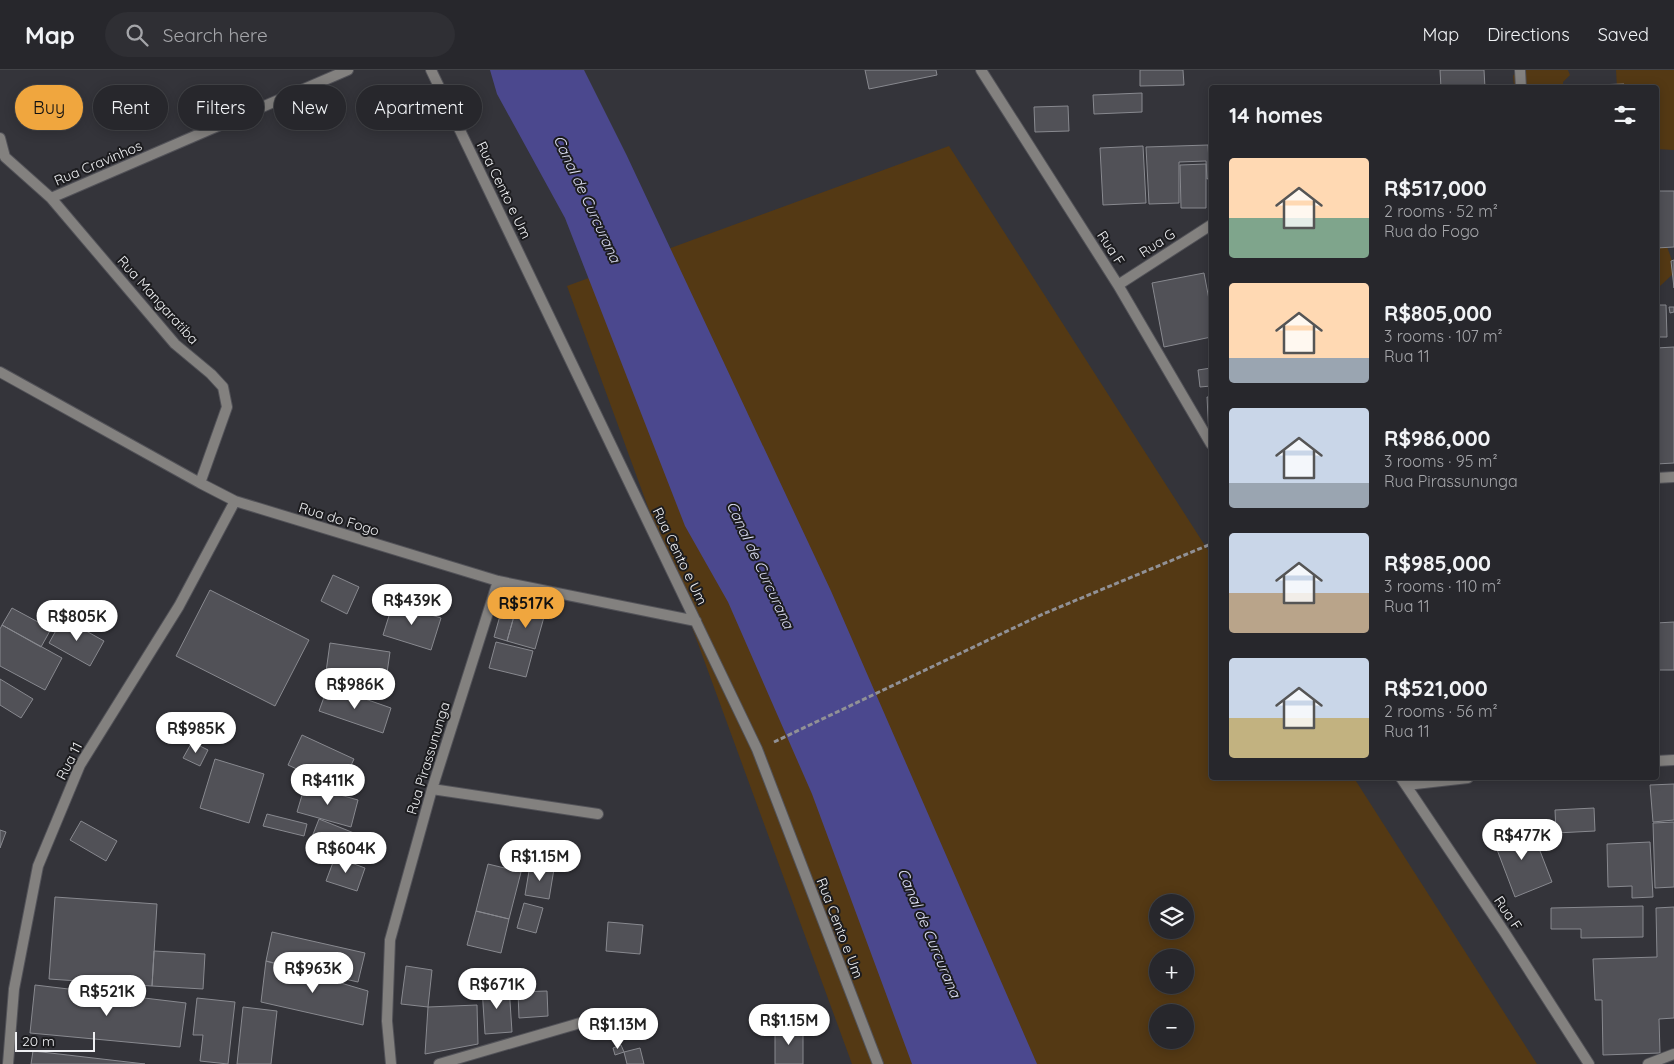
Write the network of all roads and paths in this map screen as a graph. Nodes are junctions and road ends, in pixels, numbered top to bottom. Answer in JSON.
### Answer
{"nodes":[{"id":1,"x":348,"y":70,"type":"edge"},
{"id":2,"x":431,"y":70,"type":"edge"},
{"id":3,"x":981,"y":70,"type":"edge"},
{"id":4,"x":1520,"y":70,"type":"edge"},
{"id":5,"x":1521,"y":85,"type":"edge"},
{"id":6,"x":0,"y":138,"type":"edge"},
{"id":7,"x":2,"y":157,"type":"edge"},
{"id":8,"x":51,"y":198,"type":"junction"},
{"id":9,"x":1209,"y":226,"type":"edge"},
{"id":10,"x":1118,"y":285,"type":"junction"},
{"id":11,"x":0,"y":372,"type":"edge"},
{"id":12,"x":1209,"y":441,"type":"edge"},
{"id":13,"x":1674,"y":477,"type":"edge"},
{"id":14,"x":1659,"y":478,"type":"edge"},
{"id":15,"x":200,"y":484,"type":"junction"},
{"id":16,"x":234,"y":501,"type":"junction"},
{"id":17,"x":1209,"y":545,"type":"edge"},
{"id":18,"x":498,"y":582,"type":"junction"},
{"id":19,"x":696,"y":621,"type":"junction"},
{"id":20,"x":781,"y":739,"type":"dead end"},
{"id":21,"x":1674,"y":760,"type":"edge"},
{"id":22,"x":1659,"y":761,"type":"edge"},
{"id":23,"x":1425,"y":780,"type":"edge"},
{"id":24,"x":1403,"y":781,"type":"edge"},
{"id":25,"x":432,"y":789,"type":"junction"},
{"id":26,"x":598,"y":814,"type":"dead end"},
{"id":27,"x":611,"y":1014,"type":"dead end"},
{"id":28,"x":1674,"y":1054,"type":"edge"},
{"id":29,"x":8,"y":1064,"type":"edge"},
{"id":30,"x":391,"y":1064,"type":"edge"},
{"id":31,"x":439,"y":1064,"type":"edge"},
{"id":32,"x":878,"y":1064,"type":"edge"},
{"id":33,"x":1590,"y":1064,"type":"edge"},
{"id":34,"x":1648,"y":1064,"type":"edge"}],
"edges":[{"from":1,"to":8,"type":"street","name":"Rua Cravinhos"},
{"from":2,"to":19,"type":"street","name":"Rua Cento e Um"},
{"from":3,"to":10,"type":"street","name":"Rua F"},
{"from":4,"to":5,"type":"street"},
{"from":6,"to":7,"type":"street","name":"Rua Mangaratiba"},
{"from":7,"to":8,"type":"street","name":"Rua Mangaratiba"},
{"from":8,"to":15,"type":"street","name":"Rua Mangaratiba"},
{"from":9,"to":10,"type":"street","name":"Rua G"},
{"from":10,"to":12,"type":"street","name":"Rua F"},
{"from":11,"to":15,"type":"street","name":"Rua do Fogo"},
{"from":13,"to":14,"type":"street"},
{"from":15,"to":16,"type":"street","name":"Rua do Fogo"},
{"from":16,"to":18,"type":"street","name":"Rua do Fogo"},
{"from":16,"to":29,"type":"street","name":"Rua 11"},
{"from":17,"to":20,"type":"path"},
{"from":18,"to":19,"type":"street","name":"Rua do Fogo"},
{"from":18,"to":25,"type":"street","name":"Rua Pirassununga"},
{"from":19,"to":32,"type":"street","name":"Rua Cento e Um"},
{"from":21,"to":22,"type":"street"},
{"from":23,"to":24,"type":"street"},
{"from":24,"to":33,"type":"street","name":"Rua F"},
{"from":25,"to":26,"type":"street"},
{"from":25,"to":30,"type":"street","name":"Rua Pirassununga"},
{"from":27,"to":31,"type":"street"},
{"from":28,"to":34,"type":"street"}]}
